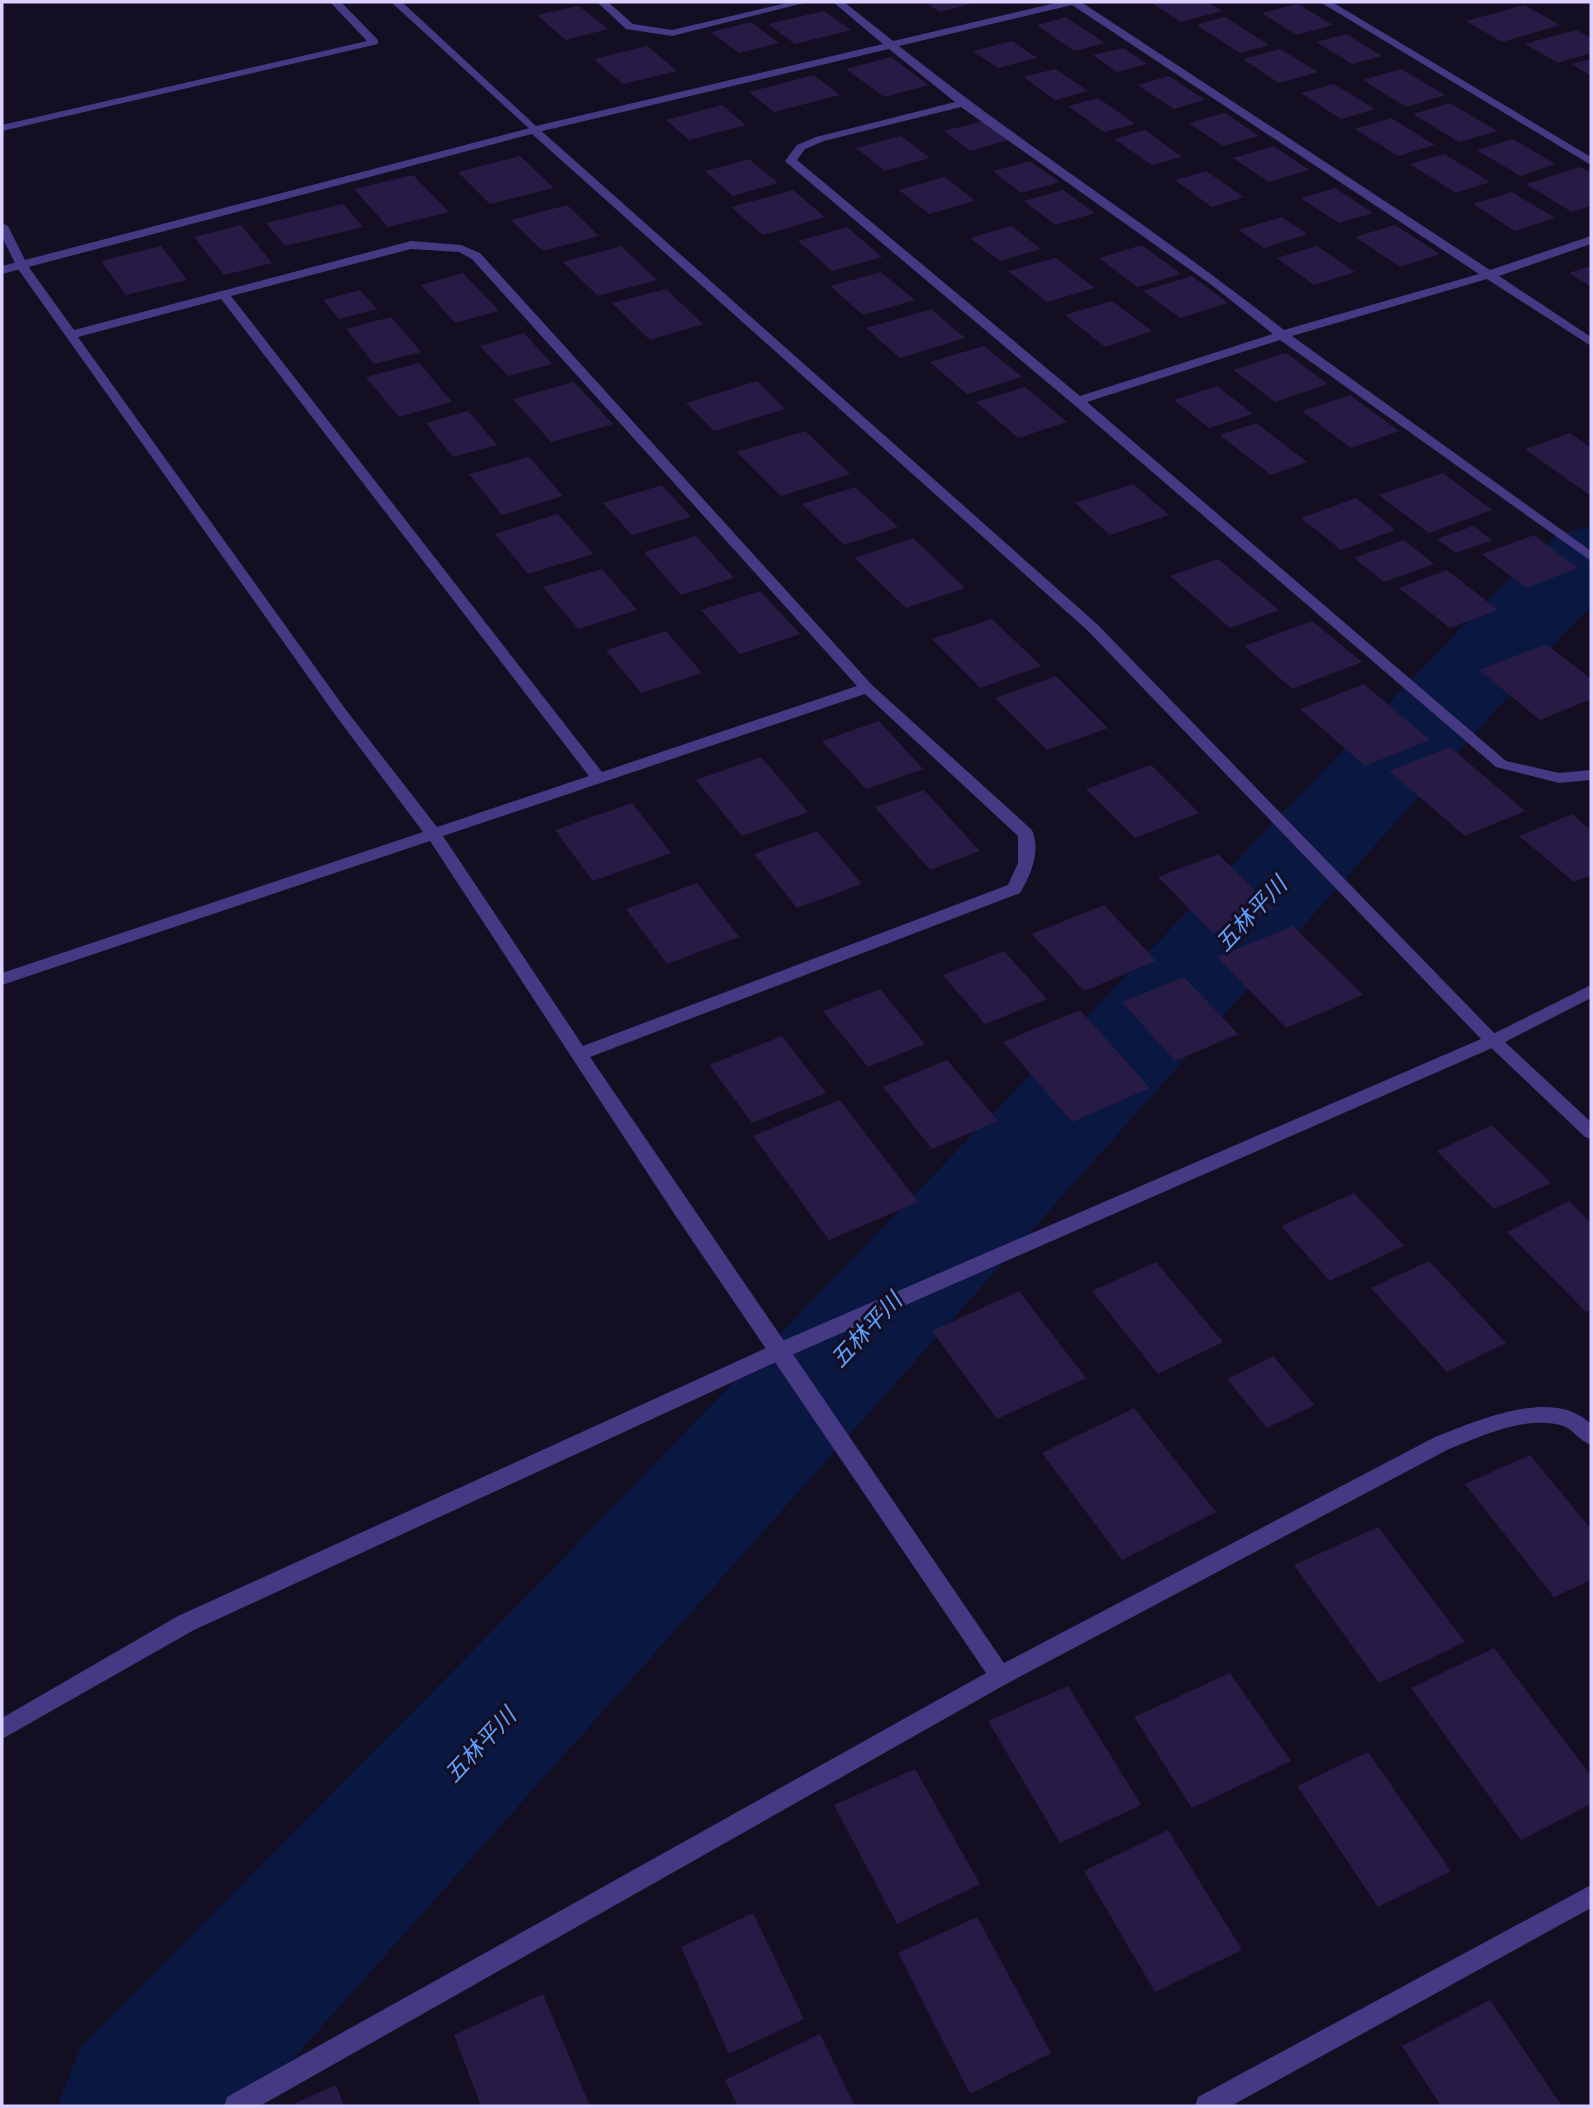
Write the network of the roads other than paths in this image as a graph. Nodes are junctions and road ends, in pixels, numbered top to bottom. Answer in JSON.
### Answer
{"nodes":[{"id":1,"x":335,"y":2,"type":"edge"},
{"id":2,"x":397,"y":2,"type":"edge"},
{"id":3,"x":602,"y":2,"type":"edge"},
{"id":4,"x":803,"y":2,"type":"edge"},
{"id":5,"x":838,"y":2,"type":"edge"},
{"id":6,"x":1073,"y":2,"type":"edge"},
{"id":7,"x":1325,"y":2,"type":"edge"},
{"id":8,"x":894,"y":46,"type":"junction"},
{"id":9,"x":963,"y":103,"type":"junction"},
{"id":10,"x":2,"y":128,"type":"edge"},
{"id":11,"x":534,"y":130,"type":"junction"},
{"id":12,"x":1591,"y":162,"type":"edge"},
{"id":13,"x":2,"y":226,"type":"edge"},
{"id":14,"x":1591,"y":240,"type":"edge"},
{"id":15,"x":22,"y":266,"type":"junction"},
{"id":16,"x":2,"y":270,"type":"edge"},
{"id":17,"x":1489,"y":275,"type":"junction"},
{"id":18,"x":224,"y":295,"type":"junction"},
{"id":19,"x":71,"y":335,"type":"junction"},
{"id":20,"x":1282,"y":335,"type":"junction"},
{"id":21,"x":1591,"y":342,"type":"edge"},
{"id":22,"x":1078,"y":401,"type":"junction"},
{"id":23,"x":1591,"y":556,"type":"edge"},
{"id":24,"x":867,"y":688,"type":"junction"},
{"id":25,"x":1591,"y":775,"type":"edge"},
{"id":26,"x":599,"y":779,"type":"junction"},
{"id":27,"x":434,"y":835,"type":"junction"},
{"id":28,"x":2,"y":979,"type":"edge"},
{"id":29,"x":1591,"y":991,"type":"edge"},
{"id":30,"x":1493,"y":1041,"type":"junction"},
{"id":31,"x":579,"y":1054,"type":"junction"},
{"id":32,"x":1591,"y":1132,"type":"edge"},
{"id":33,"x":780,"y":1351,"type":"junction"},
{"id":34,"x":1591,"y":1437,"type":"edge"},
{"id":35,"x":1000,"y":1676,"type":"junction"},
{"id":36,"x":2,"y":1729,"type":"edge"},
{"id":37,"x":1591,"y":1896,"type":"edge"},
{"id":38,"x":236,"y":2106,"type":"edge"},
{"id":39,"x":1207,"y":2106,"type":"edge"}],
"edges":[{"from":1,"to":10,"type":"street"},
{"from":2,"to":11,"type":"street"},
{"from":3,"to":4,"type":"street"},
{"from":5,"to":8,"type":"street"},
{"from":6,"to":8,"type":"street"},
{"from":6,"to":17,"type":"street"},
{"from":7,"to":12,"type":"street"},
{"from":8,"to":9,"type":"street"},
{"from":8,"to":11,"type":"street"},
{"from":9,"to":20,"type":"street"},
{"from":9,"to":22,"type":"street"},
{"from":11,"to":15,"type":"street"},
{"from":11,"to":30,"type":"street"},
{"from":13,"to":15,"type":"street"},
{"from":14,"to":17,"type":"street"},
{"from":15,"to":16,"type":"street"},
{"from":15,"to":19,"type":"street"},
{"from":17,"to":20,"type":"street"},
{"from":17,"to":21,"type":"street"},
{"from":18,"to":19,"type":"street"},
{"from":18,"to":24,"type":"street"},
{"from":18,"to":26,"type":"street"},
{"from":19,"to":27,"type":"street"},
{"from":20,"to":22,"type":"street"},
{"from":20,"to":23,"type":"street"},
{"from":22,"to":25,"type":"street"},
{"from":24,"to":26,"type":"street"},
{"from":24,"to":31,"type":"street"},
{"from":26,"to":27,"type":"street"},
{"from":27,"to":28,"type":"street"},
{"from":27,"to":31,"type":"street"},
{"from":29,"to":30,"type":"street"},
{"from":30,"to":32,"type":"street"},
{"from":30,"to":33,"type":"street"},
{"from":31,"to":33,"type":"street"},
{"from":33,"to":35,"type":"street"},
{"from":33,"to":36,"type":"street"},
{"from":34,"to":35,"type":"street"},
{"from":35,"to":38,"type":"street"},
{"from":37,"to":39,"type":"street"}]}
